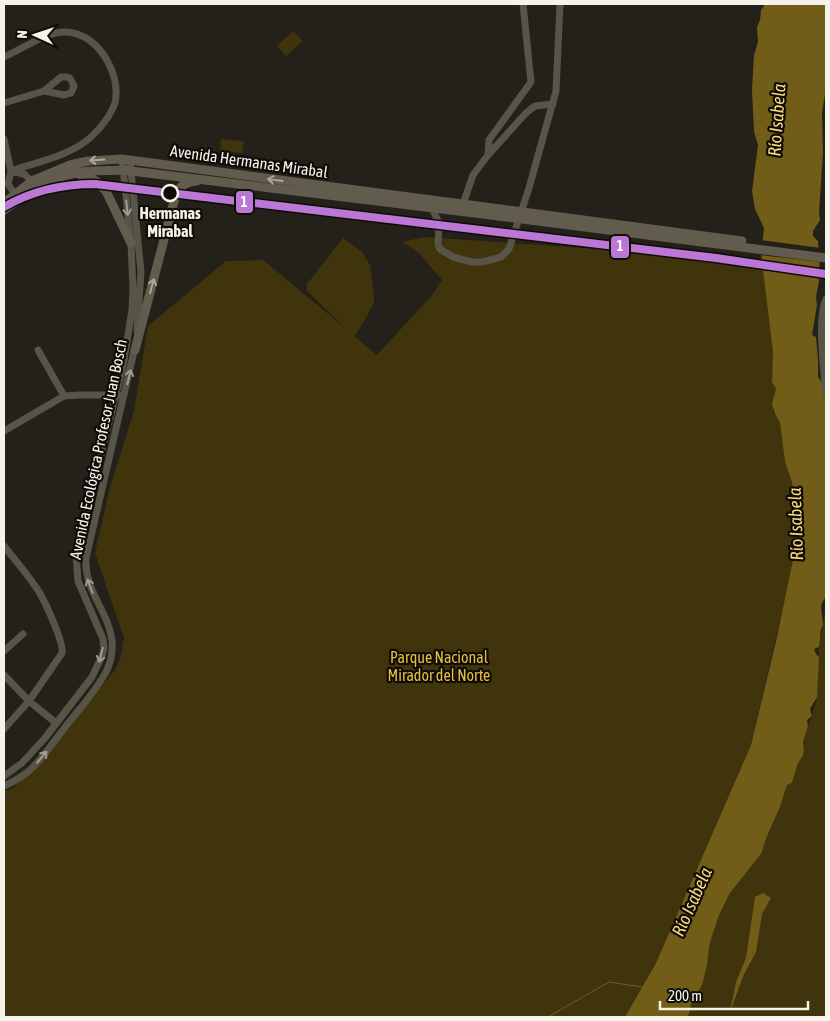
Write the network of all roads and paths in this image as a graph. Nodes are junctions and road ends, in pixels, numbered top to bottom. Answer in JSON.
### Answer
{"nodes":[{"id":1,"x":523,"y":4,"type":"edge"},
{"id":2,"x":560,"y":4,"type":"edge"},
{"id":3,"x":4,"y":58,"type":"edge"},
{"id":4,"x":44,"y":91,"type":"dead end"},
{"id":5,"x":4,"y":103,"type":"edge"},
{"id":6,"x":553,"y":104,"type":"junction"},
{"id":7,"x":4,"y":139,"type":"edge"},
{"id":8,"x":488,"y":155,"type":"junction"},
{"id":9,"x":126,"y":160,"type":"junction"},
{"id":10,"x":11,"y":171,"type":"junction"},
{"id":11,"x":127,"y":171,"type":"junction"},
{"id":12,"x":76,"y":173,"type":"junction"},
{"id":13,"x":4,"y":180,"type":"edge"},
{"id":14,"x":210,"y":180,"type":"junction"},
{"id":15,"x":35,"y":184,"type":"junction"},
{"id":16,"x":17,"y":197,"type":"junction"},
{"id":17,"x":4,"y":203,"type":"edge"},
{"id":18,"x":463,"y":204,"type":"junction"},
{"id":19,"x":432,"y":208,"type":"junction"},
{"id":20,"x":4,"y":210,"type":"edge"},
{"id":21,"x":451,"y":210,"type":"junction"},
{"id":22,"x":500,"y":213,"type":"junction"},
{"id":23,"x":439,"y":223,"type":"junction"},
{"id":24,"x":131,"y":243,"type":"junction"},
{"id":25,"x":826,"y":252,"type":"edge"},
{"id":26,"x":826,"y":258,"type":"edge"},
{"id":27,"x":826,"y":299,"type":"edge"},
{"id":28,"x":38,"y":350,"type":"dead end"},
{"id":29,"x":135,"y":350,"type":"junction"},
{"id":30,"x":125,"y":394,"type":"junction"},
{"id":31,"x":826,"y":394,"type":"edge"},
{"id":32,"x":116,"y":395,"type":"junction"},
{"id":33,"x":64,"y":396,"type":"junction"},
{"id":34,"x":4,"y":431,"type":"edge"},
{"id":35,"x":4,"y":546,"type":"edge"},
{"id":36,"x":100,"y":606,"type":"junction"},
{"id":37,"x":91,"y":612,"type":"junction"},
{"id":38,"x":24,"y":634,"type":"dead end"},
{"id":39,"x":4,"y":651,"type":"edge"},
{"id":40,"x":4,"y":675,"type":"edge"},
{"id":41,"x":29,"y":701,"type":"junction"},
{"id":42,"x":56,"y":723,"type":"junction"},
{"id":43,"x":4,"y":729,"type":"edge"},
{"id":44,"x":4,"y":776,"type":"edge"},
{"id":45,"x":4,"y":786,"type":"edge"}],
"edges":[{"from":1,"to":8,"type":"street"},
{"from":2,"to":6,"type":"street"},
{"from":3,"to":10,"type":"street"},
{"from":4,"to":5,"type":"street"},
{"from":6,"to":8,"type":"street"},
{"from":6,"to":23,"type":"street"},
{"from":7,"to":10,"type":"street"},
{"from":8,"to":18,"type":"street"},
{"from":9,"to":11,"type":"street","name":"Avenida Ecológica Profesor Juan Bosch"},
{"from":9,"to":15,"type":"main road","name":"Avenida Hermanas Mirabal","one_way":true},
{"from":18,"to":9,"type":"main road","name":"Avenida Hermanas Mirabal","one_way":true},
{"from":10,"to":13,"type":"street"},
{"from":10,"to":15,"type":"street"},
{"from":10,"to":16,"type":"street"},
{"from":11,"to":12,"type":"main road","name":"Avenida Hermanas Mirabal"},
{"from":11,"to":14,"type":"main road","name":"Avenida Hermanas Mirabal"},
{"from":11,"to":24,"type":"street","name":"Avenida Ecológica Profesor Juan Bosch","one_way":true},
{"from":11,"to":29,"type":"street","name":"Avenida Ecológica Profesor Juan Bosch"},
{"from":12,"to":15,"type":"main road","name":"Avenida Hermanas Mirabal"},
{"from":12,"to":24,"type":"main road"},
{"from":14,"to":19,"type":"main road","name":"Avenida Hermanas Mirabal"},
{"from":29,"to":14,"type":"main road","one_way":true},
{"from":15,"to":16,"type":"main road","name":"Avenida Hermanas Mirabal"},
{"from":16,"to":17,"type":"main road","name":"Avenida Hermanas Mirabal"},
{"from":16,"to":20,"type":"main road","name":"Avenida Hermanas Mirabal"},
{"from":18,"to":22,"type":"main road","name":"Avenida Hermanas Mirabal"},
{"from":19,"to":21,"type":"main road","name":"Avenida Hermanas Mirabal"},
{"from":19,"to":23,"type":"street"},
{"from":21,"to":22,"type":"main road","name":"Avenida Hermanas Mirabal"},
{"from":21,"to":23,"type":"street"},
{"from":22,"to":25,"type":"main road","bridge":true},
{"from":22,"to":26,"type":"main road","bridge":true},
{"from":24,"to":32,"type":"street","name":"Avenida Ecológica Profesor Juan Bosch"},
{"from":27,"to":31,"type":"street"},
{"from":28,"to":33,"type":"street"},
{"from":30,"to":29,"type":"street","name":"Avenida Ecológica Profesor Juan Bosch","one_way":true},
{"from":30,"to":32,"type":"street"},
{"from":36,"to":30,"type":"street","name":"Avenida Ecológica Profesor Juan Bosch","one_way":true},
{"from":32,"to":33,"type":"street"},
{"from":32,"to":37,"type":"street","name":"Avenida Ecológica Profesor Juan Bosch"},
{"from":33,"to":34,"type":"street"},
{"from":35,"to":41,"type":"street"},
{"from":36,"to":37,"type":"street"},
{"from":45,"to":36,"type":"street","name":"Avenida Ecológica Profesor Juan Bosch","one_way":true},
{"from":37,"to":42,"type":"street","name":"Avenida Ecológica Profesor Juan Bosch","one_way":true},
{"from":38,"to":39,"type":"street"},
{"from":40,"to":41,"type":"street"},
{"from":41,"to":42,"type":"street"},
{"from":41,"to":43,"type":"street"},
{"from":42,"to":44,"type":"street","name":"Avenida Ecológica Profesor Juan Bosch"}]}
